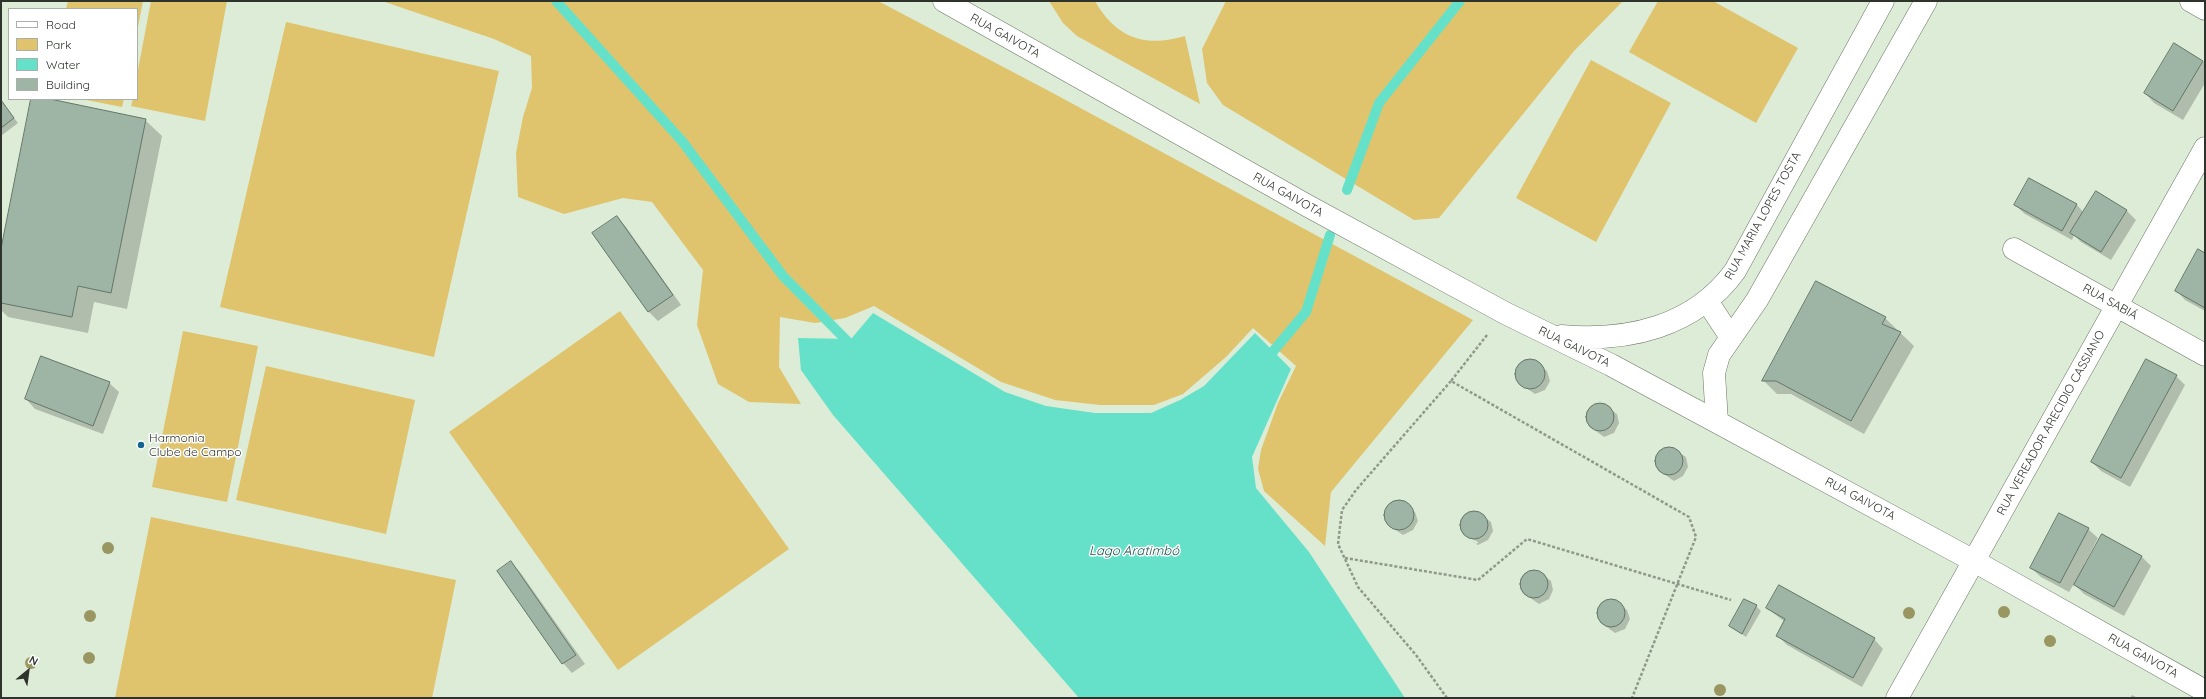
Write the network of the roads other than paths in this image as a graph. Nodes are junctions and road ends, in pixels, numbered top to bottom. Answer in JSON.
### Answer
{"nodes":[{"id":1,"x":944,"y":1,"type":"edge"},
{"id":2,"x":1883,"y":1,"type":"edge"},
{"id":3,"x":1926,"y":1,"type":"edge"},
{"id":4,"x":2191,"y":1,"type":"edge"},
{"id":5,"x":2205,"y":8,"type":"edge"},
{"id":6,"x":2205,"y":148,"type":"edge"},
{"id":7,"x":1786,"y":176,"type":"junction"},
{"id":8,"x":1816,"y":194,"type":"junction"},
{"id":9,"x":2014,"y":249,"type":"dead end"},
{"id":10,"x":1707,"y":301,"type":"junction"},
{"id":11,"x":2117,"y":306,"type":"junction"},
{"id":12,"x":1548,"y":335,"type":"junction"},
{"id":13,"x":1730,"y":336,"type":"junction"},
{"id":14,"x":2205,"y":355,"type":"edge"},
{"id":15,"x":1717,"y":422,"type":"junction"},
{"id":16,"x":1974,"y":561,"type":"junction"},
{"id":17,"x":2205,"y":691,"type":"edge"},
{"id":18,"x":1897,"y":698,"type":"edge"}],
"edges":[{"from":1,"to":12,"type":"street","name":"RUA GAIVOTA"},
{"from":2,"to":7,"type":"street","name":"RUA MARIA LOPES TOSTA"},
{"from":3,"to":8,"type":"street"},
{"from":4,"to":5,"type":"street"},
{"from":6,"to":11,"type":"street","name":"RUA VEREADOR ARECIDIO CASSIANO"},
{"from":7,"to":8,"type":"street"},
{"from":7,"to":10,"type":"street","name":"RUA MARIA LOPES TOSTA"},
{"from":8,"to":13,"type":"street"},
{"from":9,"to":11,"type":"street","name":"RUA SABIÁ"},
{"from":10,"to":12,"type":"street","name":"RUA MARIA LOPES TOSTA"},
{"from":10,"to":13,"type":"street"},
{"from":11,"to":14,"type":"street","name":"RUA SABIÁ"},
{"from":11,"to":16,"type":"street","name":"RUA VEREADOR ARECIDIO CASSIANO"},
{"from":12,"to":15,"type":"street","name":"RUA GAIVOTA"},
{"from":13,"to":15,"type":"street"},
{"from":15,"to":16,"type":"street","name":"RUA GAIVOTA"},
{"from":16,"to":17,"type":"street","name":"RUA GAIVOTA"},
{"from":16,"to":18,"type":"street","name":"RUA VEREADOR ARECIDIO CASSIANO"}]}
